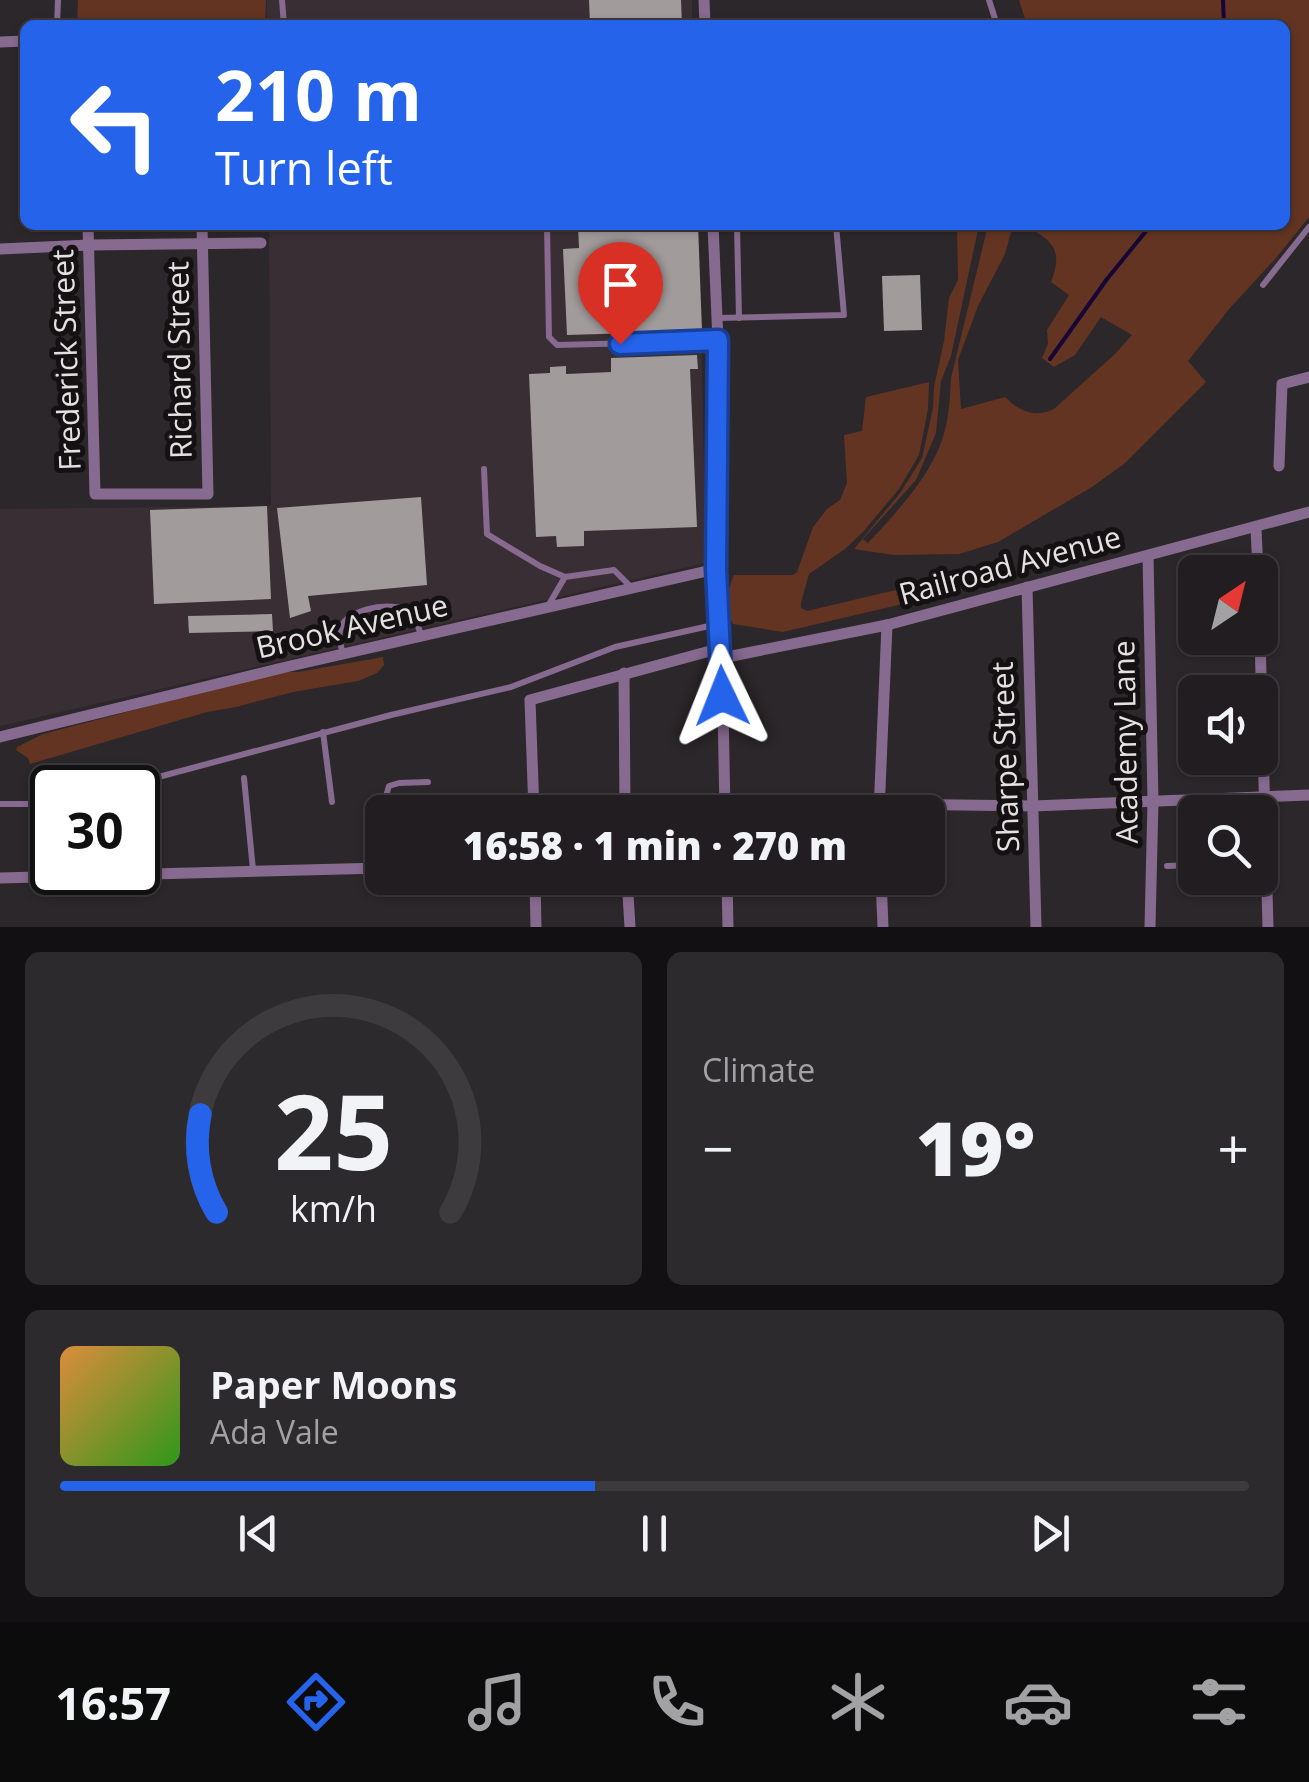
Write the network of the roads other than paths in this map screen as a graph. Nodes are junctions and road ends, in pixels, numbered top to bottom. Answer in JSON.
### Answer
{"nodes":[{"id":1,"x":1309,"y":228,"type":"edge"},
{"id":2,"x":88,"y":230,"type":"edge"},
{"id":3,"x":202,"y":230,"type":"edge"},
{"id":4,"x":547,"y":230,"type":"edge"},
{"id":5,"x":713,"y":230,"type":"edge"},
{"id":6,"x":737,"y":230,"type":"edge"},
{"id":7,"x":836,"y":230,"type":"edge"},
{"id":8,"x":202,"y":244,"type":"junction"},
{"id":9,"x":261,"y":244,"type":"dead end"},
{"id":10,"x":89,"y":245,"type":"junction"},
{"id":11,"x":0,"y":249,"type":"edge"},
{"id":12,"x":1263,"y":285,"type":"dead end"},
{"id":13,"x":717,"y":318,"type":"junction"},
{"id":14,"x":739,"y":318,"type":"junction"},
{"id":15,"x":718,"y":340,"type":"junction"},
{"id":16,"x":1309,"y":377,"type":"edge"},
{"id":17,"x":1279,"y":466,"type":"dead end"},
{"id":18,"x":484,"y":469,"type":"dead end"},
{"id":19,"x":96,"y":494,"type":"joint"},
{"id":20,"x":1309,"y":512,"type":"edge"},
{"id":21,"x":1256,"y":528,"type":"junction"},
{"id":22,"x":1257,"y":555,"type":"edge"},
{"id":23,"x":1148,"y":556,"type":"junction"},
{"id":24,"x":716,"y":569,"type":"junction"},
{"id":25,"x":565,"y":578,"type":"junction"},
{"id":26,"x":1026,"y":586,"type":"junction"},
{"id":27,"x":632,"y":588,"type":"junction"},
{"id":28,"x":548,"y":608,"type":"junction"},
{"id":29,"x":720,"y":624,"type":"junction"},
{"id":30,"x":888,"y":624,"type":"junction"},
{"id":31,"x":422,"y":636,"type":"junction"},
{"id":32,"x":722,"y":653,"type":"junction"},
{"id":33,"x":343,"y":654,"type":"junction"},
{"id":34,"x":1261,"y":655,"type":"edge"},
{"id":35,"x":624,"y":673,"type":"junction"},
{"id":36,"x":324,"y":732,"type":"junction"},
{"id":37,"x":0,"y":737,"type":"edge"},
{"id":38,"x":160,"y":776,"type":"edge"},
{"id":39,"x":244,"y":778,"type":"dead end"},
{"id":40,"x":428,"y":782,"type":"dead end"},
{"id":41,"x":386,"y":795,"type":"edge"},
{"id":42,"x":533,"y":795,"type":"edge"},
{"id":43,"x":625,"y":795,"type":"edge"},
{"id":44,"x":724,"y":795,"type":"edge"},
{"id":45,"x":880,"y":795,"type":"edge"},
{"id":46,"x":1265,"y":795,"type":"edge"},
{"id":47,"x":1309,"y":795,"type":"edge"},
{"id":48,"x":1278,"y":796,"type":"edge"},
{"id":49,"x":1178,"y":800,"type":"edge"},
{"id":50,"x":1153,"y":801,"type":"junction"},
{"id":51,"x":332,"y":802,"type":"dead end"},
{"id":52,"x":0,"y":804,"type":"edge"},
{"id":53,"x":30,"y":804,"type":"edge"},
{"id":54,"x":1032,"y":806,"type":"junction"},
{"id":55,"x":945,"y":807,"type":"edge"},
{"id":56,"x":1167,"y":866,"type":"dead end"},
{"id":57,"x":1178,"y":866,"type":"edge"},
{"id":58,"x":365,"y":869,"type":"edge"},
{"id":59,"x":253,"y":872,"type":"junction"},
{"id":60,"x":0,"y":878,"type":"edge"},
{"id":61,"x":535,"y":895,"type":"edge"},
{"id":62,"x":628,"y":895,"type":"edge"},
{"id":63,"x":727,"y":895,"type":"edge"},
{"id":64,"x":882,"y":895,"type":"edge"},
{"id":65,"x":1266,"y":895,"type":"edge"},
{"id":66,"x":536,"y":927,"type":"edge"},
{"id":67,"x":630,"y":927,"type":"edge"},
{"id":68,"x":728,"y":927,"type":"edge"},
{"id":69,"x":883,"y":927,"type":"edge"},
{"id":70,"x":1036,"y":927,"type":"edge"},
{"id":71,"x":1150,"y":927,"type":"edge"},
{"id":72,"x":1268,"y":927,"type":"edge"}],
"edges":[{"from":1,"to":12,"type":"lane"},
{"from":2,"to":10,"type":"street","name":"Frederick Street"},
{"from":3,"to":8,"type":"street","name":"Richard Street"},
{"from":4,"to":15,"type":"lane"},
{"from":5,"to":13,"type":"street"},
{"from":6,"to":14,"type":"lane"},
{"from":7,"to":14,"type":"lane"},
{"from":8,"to":9,"type":"street"},
{"from":8,"to":10,"type":"street"},
{"from":8,"to":19,"type":"street","name":"Richard Street"},
{"from":10,"to":11,"type":"street"},
{"from":10,"to":19,"type":"street","name":"Frederick Street"},
{"from":13,"to":14,"type":"lane"},
{"from":13,"to":15,"type":"street"},
{"from":15,"to":24,"type":"street"},
{"from":16,"to":17,"type":"street"},
{"from":18,"to":25,"type":"lane"},
{"from":20,"to":21,"type":"street","name":"Railroad Avenue"},
{"from":21,"to":22,"type":"street"},
{"from":21,"to":23,"type":"street","name":"Railroad Avenue"},
{"from":23,"to":26,"type":"street","name":"Railroad Avenue"},
{"from":23,"to":50,"type":"street","name":"Academy Lane"},
{"from":24,"to":27,"type":"street","name":"Brook Avenue"},
{"from":24,"to":29,"type":"street"},
{"from":25,"to":27,"type":"lane"},
{"from":25,"to":28,"type":"lane"},
{"from":26,"to":30,"type":"street","name":"Railroad Avenue"},
{"from":26,"to":54,"type":"street","name":"Sharpe Street"},
{"from":27,"to":28,"type":"street","name":"Brook Avenue"},
{"from":28,"to":31,"type":"street","name":"Brook Avenue"},
{"from":29,"to":32,"type":"street"},
{"from":29,"to":36,"type":"lane"},
{"from":30,"to":32,"type":"street","name":"Railroad Avenue"},
{"from":30,"to":45,"type":"street"},
{"from":31,"to":33,"type":"street","name":"Brook Avenue"},
{"from":31,"to":33,"type":"lane"},
{"from":32,"to":35,"type":"street","name":"Railroad Avenue"},
{"from":32,"to":44,"type":"street"},
{"from":33,"to":37,"type":"street","name":"Brook Avenue"},
{"from":34,"to":46,"type":"street"},
{"from":35,"to":42,"type":"street","name":"Railroad Avenue"},
{"from":35,"to":43,"type":"street"},
{"from":36,"to":38,"type":"lane"},
{"from":36,"to":51,"type":"lane"},
{"from":39,"to":59,"type":"lane"},
{"from":40,"to":41,"type":"lane"},
{"from":47,"to":48,"type":"street"},
{"from":49,"to":50,"type":"street"},
{"from":50,"to":54,"type":"street"},
{"from":50,"to":71,"type":"street","name":"Academy Lane"},
{"from":52,"to":53,"type":"lane"},
{"from":54,"to":55,"type":"street"},
{"from":54,"to":70,"type":"street","name":"Sharpe Street"},
{"from":56,"to":57,"type":"lane"},
{"from":58,"to":59,"type":"street"},
{"from":59,"to":60,"type":"street"},
{"from":61,"to":66,"type":"street"},
{"from":62,"to":67,"type":"street"},
{"from":63,"to":68,"type":"street"},
{"from":64,"to":69,"type":"street"},
{"from":65,"to":72,"type":"street"}]}
